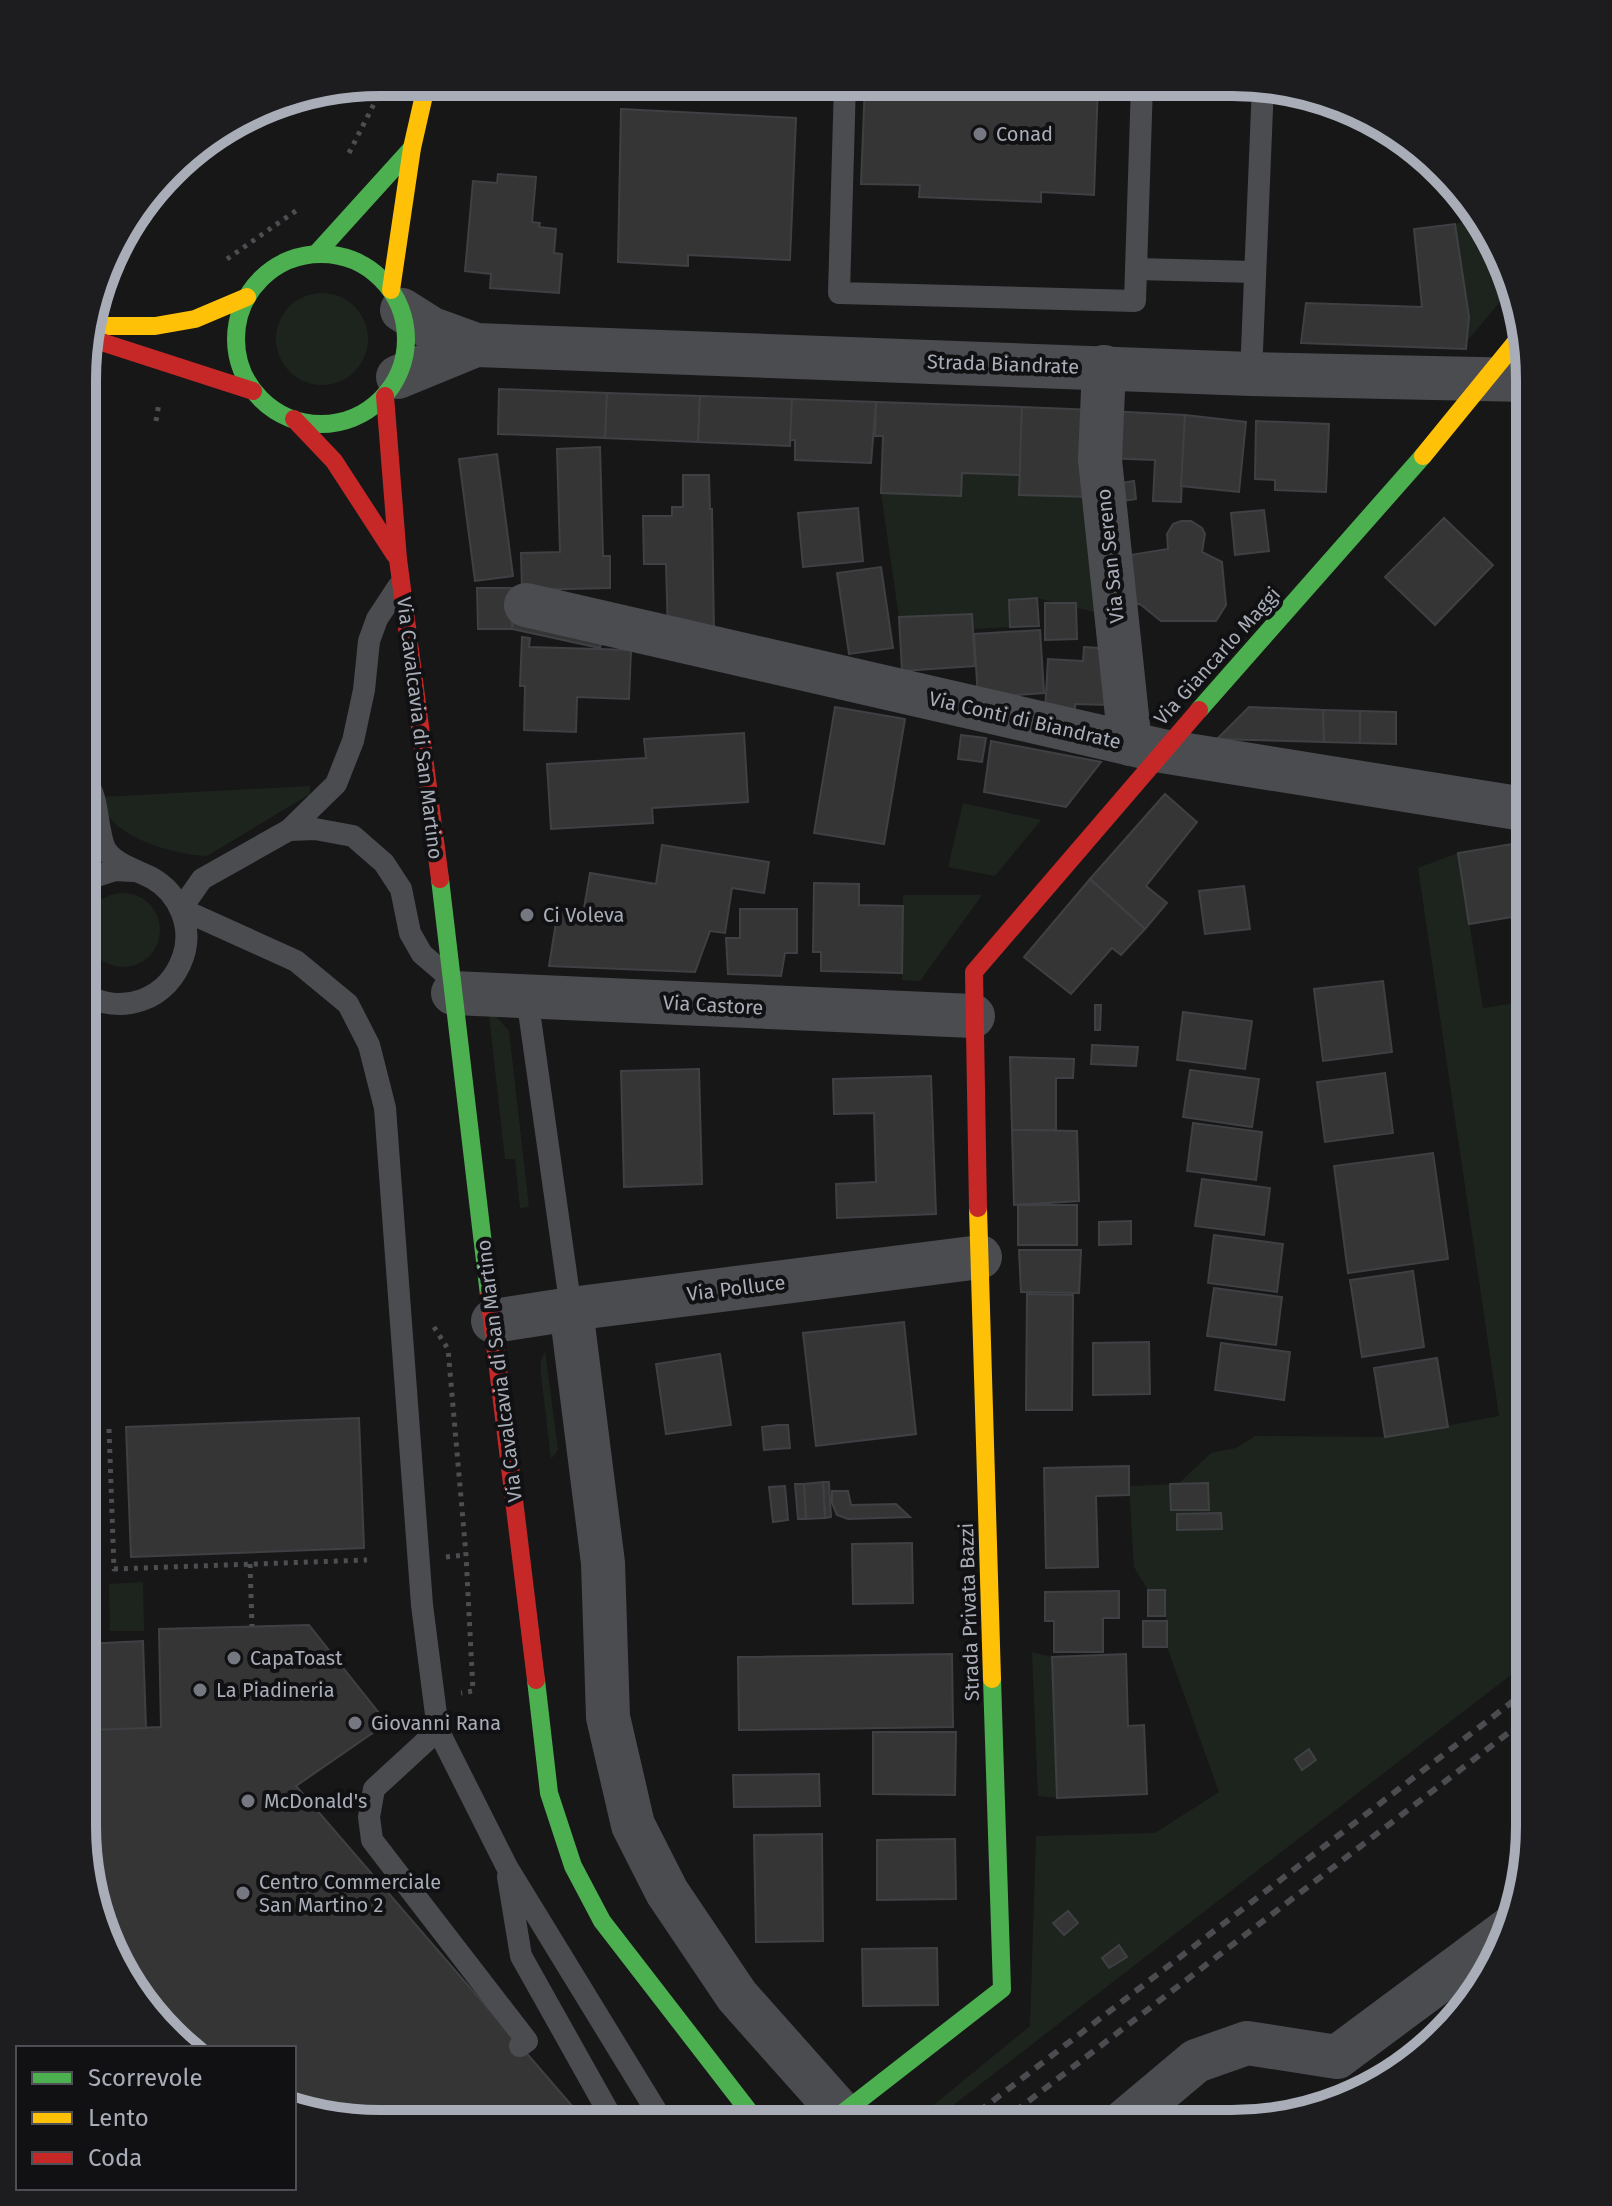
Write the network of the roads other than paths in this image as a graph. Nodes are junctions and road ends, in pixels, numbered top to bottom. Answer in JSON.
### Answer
{"nodes":[{"id":1,"x":845,"y":96,"type":"edge"},
{"id":2,"x":1142,"y":96,"type":"edge"},
{"id":3,"x":424,"y":97,"type":"edge"},
{"id":4,"x":1262,"y":98,"type":"edge"},
{"id":5,"x":412,"y":148,"type":"junction"},
{"id":6,"x":316,"y":254,"type":"junction"},
{"id":7,"x":1136,"y":269,"type":"junction"},
{"id":8,"x":1255,"y":272,"type":"junction"},
{"id":9,"x":247,"y":297,"type":"junction"},
{"id":10,"x":396,"y":300,"type":"junction"},
{"id":11,"x":101,"y":326,"type":"edge"},
{"id":12,"x":98,"y":341,"type":"edge"},
{"id":13,"x":1514,"y":344,"type":"edge"},
{"id":14,"x":476,"y":345,"type":"junction"},
{"id":15,"x":1104,"y":367,"type":"junction"},
{"id":16,"x":1251,"y":374,"type":"junction"},
{"id":17,"x":1485,"y":378,"type":"junction"},
{"id":18,"x":1516,"y":379,"type":"edge"},
{"id":19,"x":391,"y":386,"type":"junction"},
{"id":20,"x":253,"y":391,"type":"junction"},
{"id":21,"x":294,"y":419,"type":"junction"},
{"id":22,"x":400,"y":570,"type":"junction"},
{"id":23,"x":526,"y":605,"type":"dead end"},
{"id":24,"x":1146,"y":747,"type":"junction"},
{"id":25,"x":96,"y":806,"type":"edge"},
{"id":26,"x":1516,"y":808,"type":"edge"},
{"id":27,"x":289,"y":830,"type":"junction"},
{"id":28,"x":96,"y":874,"type":"edge"},
{"id":29,"x":143,"y":875,"type":"junction"},
{"id":30,"x":202,"y":879,"type":"junction"},
{"id":31,"x":181,"y":909,"type":"junction"},
{"id":32,"x":452,"y":986,"type":"junction"},
{"id":33,"x":527,"y":997,"type":"junction"},
{"id":34,"x":96,"y":998,"type":"edge"},
{"id":35,"x":973,"y":1016,"type":"junction"},
{"id":36,"x":980,"y":1257,"type":"junction"},
{"id":37,"x":571,"y":1309,"type":"junction"},
{"id":38,"x":493,"y":1321,"type":"junction"},
{"id":39,"x":438,"y":1730,"type":"junction"},
{"id":40,"x":507,"y":1867,"type":"junction"},
{"id":41,"x":1491,"y":1943,"type":"edge"},
{"id":42,"x":520,"y":2046,"type":"dead end"},
{"id":43,"x":607,"y":2110,"type":"edge"},
{"id":44,"x":656,"y":2110,"type":"edge"},
{"id":45,"x":748,"y":2110,"type":"edge"},
{"id":46,"x":830,"y":2110,"type":"edge"},
{"id":47,"x":846,"y":2110,"type":"edge"},
{"id":48,"x":1138,"y":2110,"type":"edge"}],
"edges":[{"from":1,"to":7,"type":"lane"},
{"from":2,"to":7,"type":"lane"},
{"from":3,"to":5,"type":"main road"},
{"from":4,"to":8,"type":"lane"},
{"from":5,"to":6,"type":"main road"},
{"from":5,"to":10,"type":"main road"},
{"from":6,"to":9,"type":"main road"},
{"from":6,"to":10,"type":"main road"},
{"from":7,"to":8,"type":"lane"},
{"from":8,"to":16,"type":"lane"},
{"from":9,"to":11,"type":"main road"},
{"from":9,"to":20,"type":"main road"},
{"from":10,"to":14,"type":"street","name":"Strada Biandrate"},
{"from":10,"to":19,"type":"main road"},
{"from":12,"to":20,"type":"main road"},
{"from":13,"to":17,"type":"main road","name":"Via Giancarlo Maggi"},
{"from":14,"to":15,"type":"street","name":"Strada Biandrate"},
{"from":14,"to":19,"type":"street","name":"Strada Biandrate"},
{"from":15,"to":16,"type":"street","name":"Strada Biandrate"},
{"from":15,"to":24,"type":"street","name":"Via San Sereno"},
{"from":16,"to":17,"type":"street","name":"Strada Biandrate"},
{"from":17,"to":18,"type":"street","name":"Strada Biandrate"},
{"from":17,"to":24,"type":"main road","name":"Via Giancarlo Maggi"},
{"from":19,"to":21,"type":"main road"},
{"from":19,"to":22,"type":"main road","name":"Via Cavalcavia di San Martino"},
{"from":20,"to":21,"type":"main road"},
{"from":21,"to":22,"type":"main road","name":"Via Cavalcavia di San Martino"},
{"from":22,"to":27,"type":"lane"},
{"from":22,"to":32,"type":"main road","name":"Via Cavalcavia di San Martino"},
{"from":23,"to":24,"type":"street","name":"Via Conti di Biandrate"},
{"from":24,"to":26,"type":"street","name":"Via Conti di Biandrate"},
{"from":24,"to":35,"type":"main road","name":"Via Giancarlo Maggi"},
{"from":25,"to":29,"type":"lane"},
{"from":27,"to":30,"type":"lane"},
{"from":27,"to":32,"type":"lane"},
{"from":28,"to":29,"type":"lane"},
{"from":29,"to":30,"type":"lane"},
{"from":29,"to":31,"type":"lane"},
{"from":30,"to":31,"type":"lane"},
{"from":31,"to":34,"type":"lane"},
{"from":31,"to":39,"type":"lane"},
{"from":32,"to":33,"type":"street","name":"Via Castore"},
{"from":32,"to":38,"type":"main road","name":"Via Cavalcavia di San Martino"},
{"from":33,"to":35,"type":"street","name":"Via Castore"},
{"from":33,"to":37,"type":"lane"},
{"from":35,"to":36,"type":"main road","name":"Strada Privata Bazzi"},
{"from":36,"to":37,"type":"street","name":"Via Polluce"},
{"from":36,"to":47,"type":"main road","name":"Strada Privata Bazzi"},
{"from":37,"to":38,"type":"street","name":"Via Polluce"},
{"from":37,"to":46,"type":"street"},
{"from":38,"to":45,"type":"main road","name":"Via Cavalcavia di San Martino"},
{"from":39,"to":40,"type":"lane"},
{"from":39,"to":42,"type":"lane"},
{"from":40,"to":43,"type":"lane"},
{"from":40,"to":44,"type":"lane"},
{"from":41,"to":48,"type":"street"}]}
